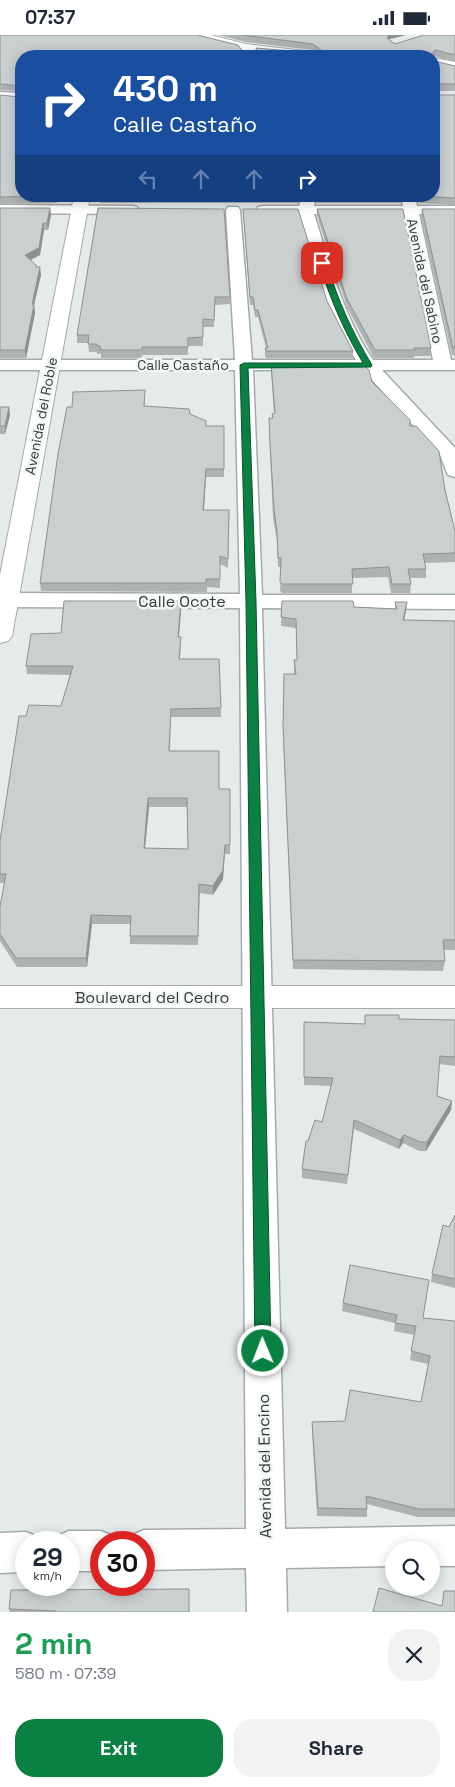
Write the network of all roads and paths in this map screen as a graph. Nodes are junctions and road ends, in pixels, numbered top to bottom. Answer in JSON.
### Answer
{"nodes":[{"id":1,"x":197,"y":35,"type":"edge"},
{"id":2,"x":241,"y":50,"type":"edge"},
{"id":3,"x":440,"y":63,"type":"edge"},
{"id":4,"x":455,"y":66,"type":"edge"},
{"id":5,"x":0,"y":96,"type":"edge"},
{"id":6,"x":15,"y":97,"type":"edge"},
{"id":7,"x":81,"y":203,"type":"edge"},
{"id":8,"x":307,"y":203,"type":"edge"},
{"id":9,"x":409,"y":203,"type":"edge"},
{"id":10,"x":0,"y":209,"type":"edge"},
{"id":11,"x":147,"y":210,"type":"edge"},
{"id":12,"x":455,"y":210,"type":"edge"},
{"id":13,"x":0,"y":365,"type":"edge"},
{"id":14,"x":51,"y":365,"type":"junction"},
{"id":15,"x":244,"y":365,"type":"junction"},
{"id":16,"x":368,"y":365,"type":"junction"},
{"id":17,"x":449,"y":365,"type":"edge"},
{"id":18,"x":454,"y":465,"type":"edge"},
{"id":19,"x":3,"y":600,"type":"edge"},
{"id":20,"x":251,"y":602,"type":"junction"},
{"id":21,"x":455,"y":602,"type":"edge"},
{"id":22,"x":0,"y":636,"type":"edge"},
{"id":23,"x":258,"y":996,"type":"junction"},
{"id":24,"x":0,"y":997,"type":"edge"},
{"id":25,"x":455,"y":997,"type":"edge"},
{"id":26,"x":455,"y":1546,"type":"edge"},
{"id":27,"x":265,"y":1547,"type":"junction"},
{"id":28,"x":155,"y":1550,"type":"edge"},
{"id":29,"x":15,"y":1552,"type":"edge"},
{"id":30,"x":0,"y":1553,"type":"edge"},
{"id":31,"x":267,"y":1612,"type":"edge"}],
"edges":[{"from":1,"to":2,"type":"street"},
{"from":3,"to":4,"type":"street"},
{"from":5,"to":6,"type":"street"},
{"from":7,"to":10,"type":"street"},
{"from":7,"to":11,"type":"street"},
{"from":7,"to":14,"type":"street","name":"Avenida del Roble"},
{"from":8,"to":9,"type":"street"},
{"from":8,"to":15,"type":"street","name":"Avenida del Encino"},
{"from":8,"to":16,"type":"street"},
{"from":9,"to":12,"type":"street"},
{"from":9,"to":17,"type":"street","name":"Avenida del Sabino"},
{"from":13,"to":14,"type":"street","name":"Calle Castaño"},
{"from":14,"to":15,"type":"street","name":"Calle Castaño"},
{"from":14,"to":19,"type":"street","name":"Avenida del Roble"},
{"from":15,"to":16,"type":"street","name":"Calle Castaño"},
{"from":15,"to":20,"type":"street","name":"Avenida del Encino"},
{"from":16,"to":17,"type":"street","name":"Calle Castaño"},
{"from":16,"to":18,"type":"street"},
{"from":19,"to":20,"type":"street","name":"Calle Ocote"},
{"from":19,"to":22,"type":"street","name":"Avenida del Roble"},
{"from":20,"to":21,"type":"street","name":"Calle Ocote"},
{"from":20,"to":23,"type":"street","name":"Avenida del Encino"},
{"from":23,"to":24,"type":"street","name":"Boulevard del Cedro"},
{"from":23,"to":25,"type":"street","name":"Boulevard del Cedro"},
{"from":23,"to":27,"type":"street","name":"Avenida del Encino"},
{"from":26,"to":27,"type":"street"},
{"from":27,"to":28,"type":"street"},
{"from":27,"to":31,"type":"street","name":"Avenida del Encino"},
{"from":29,"to":30,"type":"street"}]}
